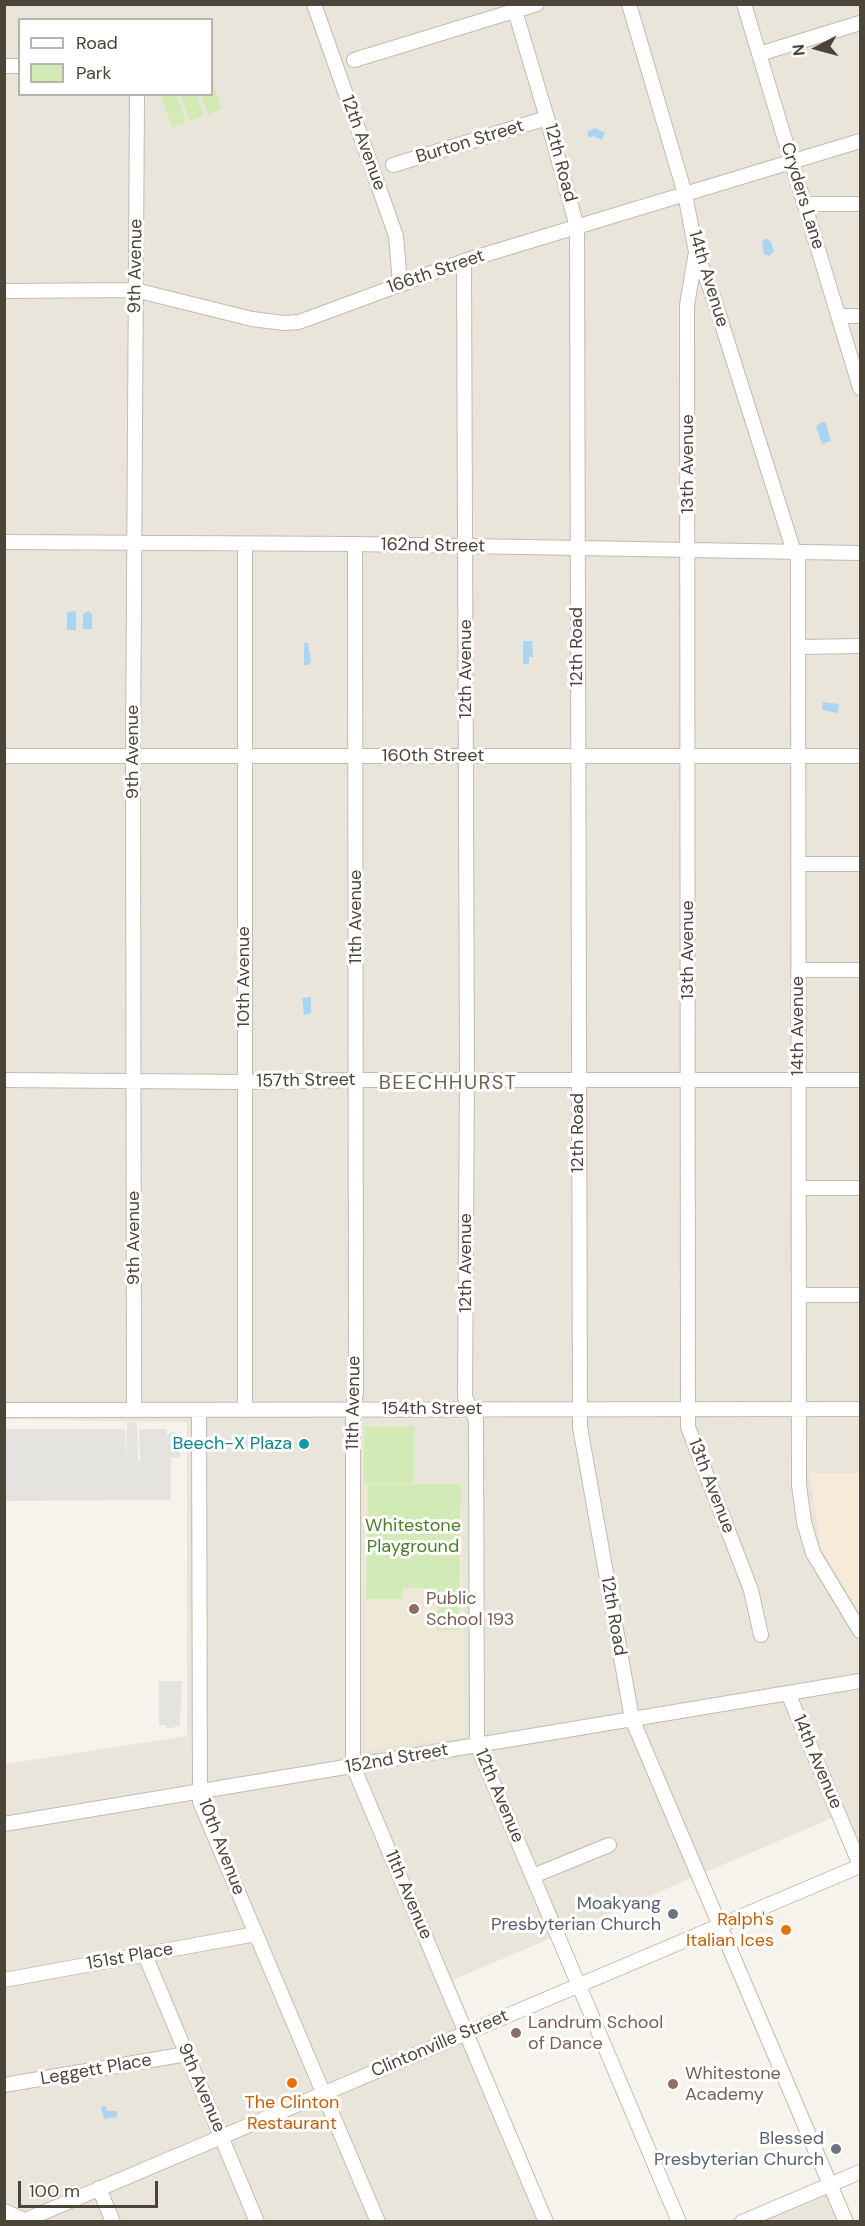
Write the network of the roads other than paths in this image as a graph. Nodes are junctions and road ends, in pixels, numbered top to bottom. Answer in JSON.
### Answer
{"nodes":[{"id":1,"x":314,"y":4,"type":"edge"},
{"id":2,"x":537,"y":4,"type":"edge"},
{"id":3,"x":629,"y":4,"type":"edge"},
{"id":4,"x":744,"y":4,"type":"edge"},
{"id":5,"x":514,"y":8,"type":"edge"},
{"id":6,"x":861,"y":23,"type":"edge"},
{"id":7,"x":759,"y":54,"type":"junction"},
{"id":8,"x":354,"y":60,"type":"dead end"},
{"id":9,"x":138,"y":96,"type":"edge"},
{"id":10,"x":548,"y":118,"type":"junction"},
{"id":11,"x":861,"y":141,"type":"edge"},
{"id":12,"x":792,"y":162,"type":"junction"},
{"id":13,"x":393,"y":165,"type":"dead end"},
{"id":14,"x":685,"y":194,"type":"junction"},
{"id":15,"x":804,"y":204,"type":"junction"},
{"id":16,"x":861,"y":204,"type":"edge"},
{"id":17,"x":577,"y":227,"type":"junction"},
{"id":18,"x":696,"y":252,"type":"junction"},
{"id":19,"x":464,"y":261,"type":"junction"},
{"id":20,"x":400,"y":283,"type":"junction"},
{"id":21,"x":135,"y":290,"type":"junction"},
{"id":22,"x":4,"y":291,"type":"edge"},
{"id":23,"x":838,"y":316,"type":"junction"},
{"id":24,"x":861,"y":316,"type":"edge"},
{"id":25,"x":861,"y":388,"type":"edge"},
{"id":26,"x":4,"y":542,"type":"edge"},
{"id":27,"x":135,"y":543,"type":"junction"},
{"id":28,"x":245,"y":544,"type":"junction"},
{"id":29,"x":355,"y":544,"type":"junction"},
{"id":30,"x":466,"y":547,"type":"junction"},
{"id":31,"x":577,"y":549,"type":"junction"},
{"id":32,"x":688,"y":550,"type":"junction"},
{"id":33,"x":796,"y":552,"type":"junction"},
{"id":34,"x":861,"y":553,"type":"edge"},
{"id":35,"x":861,"y":646,"type":"edge"},
{"id":36,"x":798,"y":647,"type":"junction"},
{"id":37,"x":688,"y":755,"type":"junction"},
{"id":38,"x":4,"y":756,"type":"edge"},
{"id":39,"x":133,"y":756,"type":"junction"},
{"id":40,"x":245,"y":756,"type":"junction"},
{"id":41,"x":356,"y":756,"type":"junction"},
{"id":42,"x":466,"y":756,"type":"junction"},
{"id":43,"x":577,"y":756,"type":"junction"},
{"id":44,"x":798,"y":756,"type":"junction"},
{"id":45,"x":861,"y":756,"type":"edge"},
{"id":46,"x":798,"y":864,"type":"junction"},
{"id":47,"x":861,"y":864,"type":"edge"},
{"id":48,"x":798,"y":970,"type":"junction"},
{"id":49,"x":861,"y":970,"type":"edge"},
{"id":50,"x":4,"y":1080,"type":"edge"},
{"id":51,"x":134,"y":1080,"type":"junction"},
{"id":52,"x":356,"y":1080,"type":"junction"},
{"id":53,"x":467,"y":1080,"type":"junction"},
{"id":54,"x":578,"y":1080,"type":"junction"},
{"id":55,"x":688,"y":1080,"type":"junction"},
{"id":56,"x":798,"y":1080,"type":"junction"},
{"id":57,"x":861,"y":1080,"type":"edge"},
{"id":58,"x":244,"y":1082,"type":"junction"},
{"id":59,"x":799,"y":1188,"type":"junction"},
{"id":60,"x":861,"y":1188,"type":"edge"},
{"id":61,"x":799,"y":1295,"type":"junction"},
{"id":62,"x":861,"y":1295,"type":"edge"},
{"id":63,"x":353,"y":1409,"type":"junction"},
{"id":64,"x":471,"y":1409,"type":"junction"},
{"id":65,"x":579,"y":1409,"type":"junction"},
{"id":66,"x":688,"y":1409,"type":"junction"},
{"id":67,"x":799,"y":1409,"type":"junction"},
{"id":68,"x":861,"y":1409,"type":"edge"},
{"id":69,"x":4,"y":1410,"type":"edge"},
{"id":70,"x":134,"y":1410,"type":"junction"},
{"id":71,"x":199,"y":1410,"type":"junction"},
{"id":72,"x":245,"y":1410,"type":"junction"},
{"id":73,"x":861,"y":1631,"type":"edge"},
{"id":74,"x":761,"y":1635,"type":"dead end"},
{"id":75,"x":861,"y":1681,"type":"edge"},
{"id":76,"x":788,"y":1692,"type":"junction"},
{"id":77,"x":632,"y":1719,"type":"junction"},
{"id":78,"x":477,"y":1745,"type":"junction"},
{"id":79,"x":353,"y":1766,"type":"junction"},
{"id":80,"x":200,"y":1791,"type":"junction"},
{"id":81,"x":4,"y":1824,"type":"edge"},
{"id":82,"x":609,"y":1845,"type":"dead end"},
{"id":83,"x":861,"y":1865,"type":"edge"},
{"id":84,"x":533,"y":1876,"type":"junction"},
{"id":85,"x":720,"y":1925,"type":"junction"},
{"id":86,"x":256,"y":1934,"type":"junction"},
{"id":87,"x":145,"y":1954,"type":"junction"},
{"id":88,"x":4,"y":1980,"type":"edge"},
{"id":89,"x":579,"y":1985,"type":"junction"},
{"id":90,"x":466,"y":2033,"type":"junction"},
{"id":91,"x":187,"y":2054,"type":"junction"},
{"id":92,"x":4,"y":2085,"type":"edge"},
{"id":93,"x":323,"y":2093,"type":"junction"},
{"id":94,"x":221,"y":2136,"type":"junction"},
{"id":95,"x":861,"y":2172,"type":"edge"},
{"id":96,"x":830,"y":2185,"type":"junction"},
{"id":97,"x":99,"y":2188,"type":"junction"},
{"id":98,"x":4,"y":2211,"type":"edge"},
{"id":99,"x":22,"y":2221,"type":"edge"},
{"id":100,"x":113,"y":2222,"type":"edge"},
{"id":101,"x":257,"y":2222,"type":"edge"},
{"id":102,"x":378,"y":2222,"type":"edge"},
{"id":103,"x":546,"y":2222,"type":"edge"},
{"id":104,"x":679,"y":2222,"type":"edge"},
{"id":105,"x":742,"y":2222,"type":"edge"},
{"id":106,"x":846,"y":2222,"type":"edge"}],
"edges":[{"from":1,"to":20,"type":"street","name":"12th Avenue"},
{"from":2,"to":5,"type":"street"},
{"from":3,"to":14,"type":"street","name":"14th Avenue"},
{"from":4,"to":7,"type":"street","name":"Cryders Lane"},
{"from":5,"to":8,"type":"street"},
{"from":5,"to":10,"type":"street","name":"12th Road"},
{"from":6,"to":7,"type":"street"},
{"from":7,"to":12,"type":"street","name":"Cryders Lane"},
{"from":9,"to":21,"type":"street","name":"9th Avenue"},
{"from":10,"to":13,"type":"street","name":"Burton Street"},
{"from":10,"to":17,"type":"street","name":"12th Road"},
{"from":11,"to":12,"type":"street","name":"166th Street"},
{"from":12,"to":14,"type":"street","name":"166th Street"},
{"from":12,"to":15,"type":"street","name":"Cryders Lane"},
{"from":14,"to":17,"type":"street","name":"166th Street"},
{"from":14,"to":18,"type":"street","name":"14th Avenue"},
{"from":15,"to":16,"type":"street"},
{"from":15,"to":23,"type":"street","name":"Cryders Lane"},
{"from":17,"to":19,"type":"street","name":"166th Street"},
{"from":17,"to":31,"type":"street","name":"12th Road"},
{"from":18,"to":32,"type":"street","name":"13th Avenue"},
{"from":18,"to":33,"type":"street","name":"14th Avenue"},
{"from":19,"to":20,"type":"street","name":"166th Street"},
{"from":19,"to":30,"type":"street","name":"12th Avenue"},
{"from":20,"to":21,"type":"street","name":"166th Street"},
{"from":21,"to":22,"type":"street","name":"166th Street"},
{"from":21,"to":27,"type":"street","name":"9th Avenue"},
{"from":23,"to":24,"type":"street"},
{"from":23,"to":25,"type":"street","name":"Cryders Lane"},
{"from":26,"to":27,"type":"street","name":"162nd Street"},
{"from":27,"to":28,"type":"street","name":"162nd Street"},
{"from":27,"to":39,"type":"street","name":"9th Avenue"},
{"from":28,"to":29,"type":"street","name":"162nd Street"},
{"from":28,"to":40,"type":"street","name":"10th Avenue"},
{"from":29,"to":30,"type":"street","name":"162nd Street"},
{"from":29,"to":41,"type":"street","name":"11th Avenue"},
{"from":30,"to":31,"type":"street","name":"162nd Street"},
{"from":30,"to":42,"type":"street","name":"12th Avenue"},
{"from":31,"to":32,"type":"street","name":"162nd Street"},
{"from":31,"to":43,"type":"street","name":"12th Road"},
{"from":32,"to":33,"type":"street","name":"162nd Street"},
{"from":32,"to":37,"type":"street","name":"13th Avenue"},
{"from":33,"to":34,"type":"street","name":"162nd Street"},
{"from":33,"to":36,"type":"street","name":"14th Avenue"},
{"from":35,"to":36,"type":"street"},
{"from":36,"to":44,"type":"street","name":"14th Avenue"},
{"from":37,"to":43,"type":"street","name":"160th Street"},
{"from":37,"to":44,"type":"street","name":"160th Street"},
{"from":37,"to":55,"type":"street","name":"13th Avenue"},
{"from":38,"to":39,"type":"street","name":"160th Street"},
{"from":39,"to":40,"type":"street","name":"160th Street"},
{"from":39,"to":51,"type":"street","name":"9th Avenue"},
{"from":40,"to":41,"type":"street","name":"160th Street"},
{"from":40,"to":58,"type":"street","name":"10th Avenue"},
{"from":41,"to":42,"type":"street","name":"160th Street"},
{"from":41,"to":52,"type":"street","name":"11th Avenue"},
{"from":42,"to":43,"type":"street","name":"160th Street"},
{"from":42,"to":53,"type":"street","name":"12th Avenue"},
{"from":43,"to":54,"type":"street","name":"12th Road"},
{"from":44,"to":45,"type":"street","name":"160th Street"},
{"from":44,"to":46,"type":"street","name":"14th Avenue"},
{"from":46,"to":47,"type":"street"},
{"from":46,"to":48,"type":"street","name":"14th Avenue"},
{"from":48,"to":49,"type":"street"},
{"from":48,"to":56,"type":"street","name":"14th Avenue"},
{"from":50,"to":51,"type":"street","name":"157th Street"},
{"from":51,"to":58,"type":"street","name":"157th Street"},
{"from":51,"to":70,"type":"street","name":"9th Avenue"},
{"from":52,"to":53,"type":"street","name":"157th Street"},
{"from":52,"to":58,"type":"street","name":"157th Street"},
{"from":52,"to":63,"type":"street","name":"11th Avenue"},
{"from":53,"to":54,"type":"street","name":"157th Street"},
{"from":53,"to":64,"type":"street","name":"12th Avenue"},
{"from":54,"to":55,"type":"street","name":"157th Street"},
{"from":54,"to":65,"type":"street","name":"12th Road"},
{"from":55,"to":56,"type":"street","name":"157th Street"},
{"from":55,"to":66,"type":"street","name":"13th Avenue"},
{"from":56,"to":57,"type":"street","name":"157th Street"},
{"from":56,"to":59,"type":"street","name":"14th Avenue"},
{"from":58,"to":72,"type":"street","name":"10th Avenue"},
{"from":59,"to":60,"type":"street"},
{"from":59,"to":61,"type":"street","name":"14th Avenue"},
{"from":61,"to":62,"type":"street"},
{"from":61,"to":67,"type":"street","name":"14th Avenue"},
{"from":63,"to":64,"type":"street","name":"154th Street"},
{"from":63,"to":72,"type":"street","name":"154th Street"},
{"from":63,"to":79,"type":"street","name":"11th Avenue"},
{"from":64,"to":65,"type":"street","name":"154th Street"},
{"from":64,"to":78,"type":"street","name":"12th Avenue"},
{"from":65,"to":66,"type":"street","name":"154th Street"},
{"from":65,"to":77,"type":"street","name":"12th Road"},
{"from":66,"to":67,"type":"street","name":"154th Street"},
{"from":66,"to":74,"type":"street","name":"13th Avenue"},
{"from":67,"to":68,"type":"street","name":"154th Street"},
{"from":67,"to":73,"type":"street","name":"14th Avenue"},
{"from":69,"to":70,"type":"street","name":"154th Street"},
{"from":70,"to":71,"type":"street","name":"154th Street"},
{"from":71,"to":72,"type":"street","name":"154th Street"},
{"from":71,"to":80,"type":"street","name":"10th Avenue"},
{"from":75,"to":76,"type":"street","name":"152nd Street"},
{"from":76,"to":77,"type":"street","name":"152nd Street"},
{"from":76,"to":83,"type":"street","name":"14th Avenue"},
{"from":77,"to":78,"type":"street","name":"152nd Street"},
{"from":77,"to":85,"type":"street","name":"12th Road"},
{"from":78,"to":79,"type":"street","name":"152nd Street"},
{"from":78,"to":84,"type":"street","name":"12th Avenue"},
{"from":79,"to":80,"type":"street","name":"152nd Street"},
{"from":79,"to":90,"type":"street","name":"11th Avenue"},
{"from":80,"to":81,"type":"street","name":"152nd Street"},
{"from":80,"to":86,"type":"street","name":"10th Avenue"},
{"from":82,"to":84,"type":"street"},
{"from":83,"to":85,"type":"street","name":"Clintonville Street"},
{"from":84,"to":89,"type":"street","name":"12th Avenue"},
{"from":85,"to":89,"type":"street","name":"Clintonville Street"},
{"from":85,"to":96,"type":"street","name":"12th Road"},
{"from":86,"to":87,"type":"street","name":"151st Place"},
{"from":86,"to":93,"type":"street","name":"10th Avenue"},
{"from":87,"to":88,"type":"street","name":"151st Place"},
{"from":87,"to":91,"type":"street","name":"9th Avenue"},
{"from":89,"to":90,"type":"street","name":"Clintonville Street"},
{"from":89,"to":104,"type":"street","name":"12th Avenue"},
{"from":90,"to":93,"type":"street","name":"Clintonville Street"},
{"from":90,"to":103,"type":"street","name":"11th Avenue"},
{"from":91,"to":92,"type":"street","name":"Leggett Place"},
{"from":91,"to":94,"type":"street","name":"9th Avenue"},
{"from":93,"to":94,"type":"street","name":"Clintonville Street"},
{"from":93,"to":102,"type":"street","name":"10th Avenue"},
{"from":94,"to":97,"type":"street","name":"Clintonville Street"},
{"from":94,"to":101,"type":"street","name":"9th Avenue"},
{"from":95,"to":96,"type":"street"},
{"from":96,"to":105,"type":"street"},
{"from":96,"to":106,"type":"street","name":"12th Road"},
{"from":97,"to":99,"type":"street","name":"Clintonville Street"},
{"from":97,"to":100,"type":"street"},
{"from":98,"to":99,"type":"street"}]}
